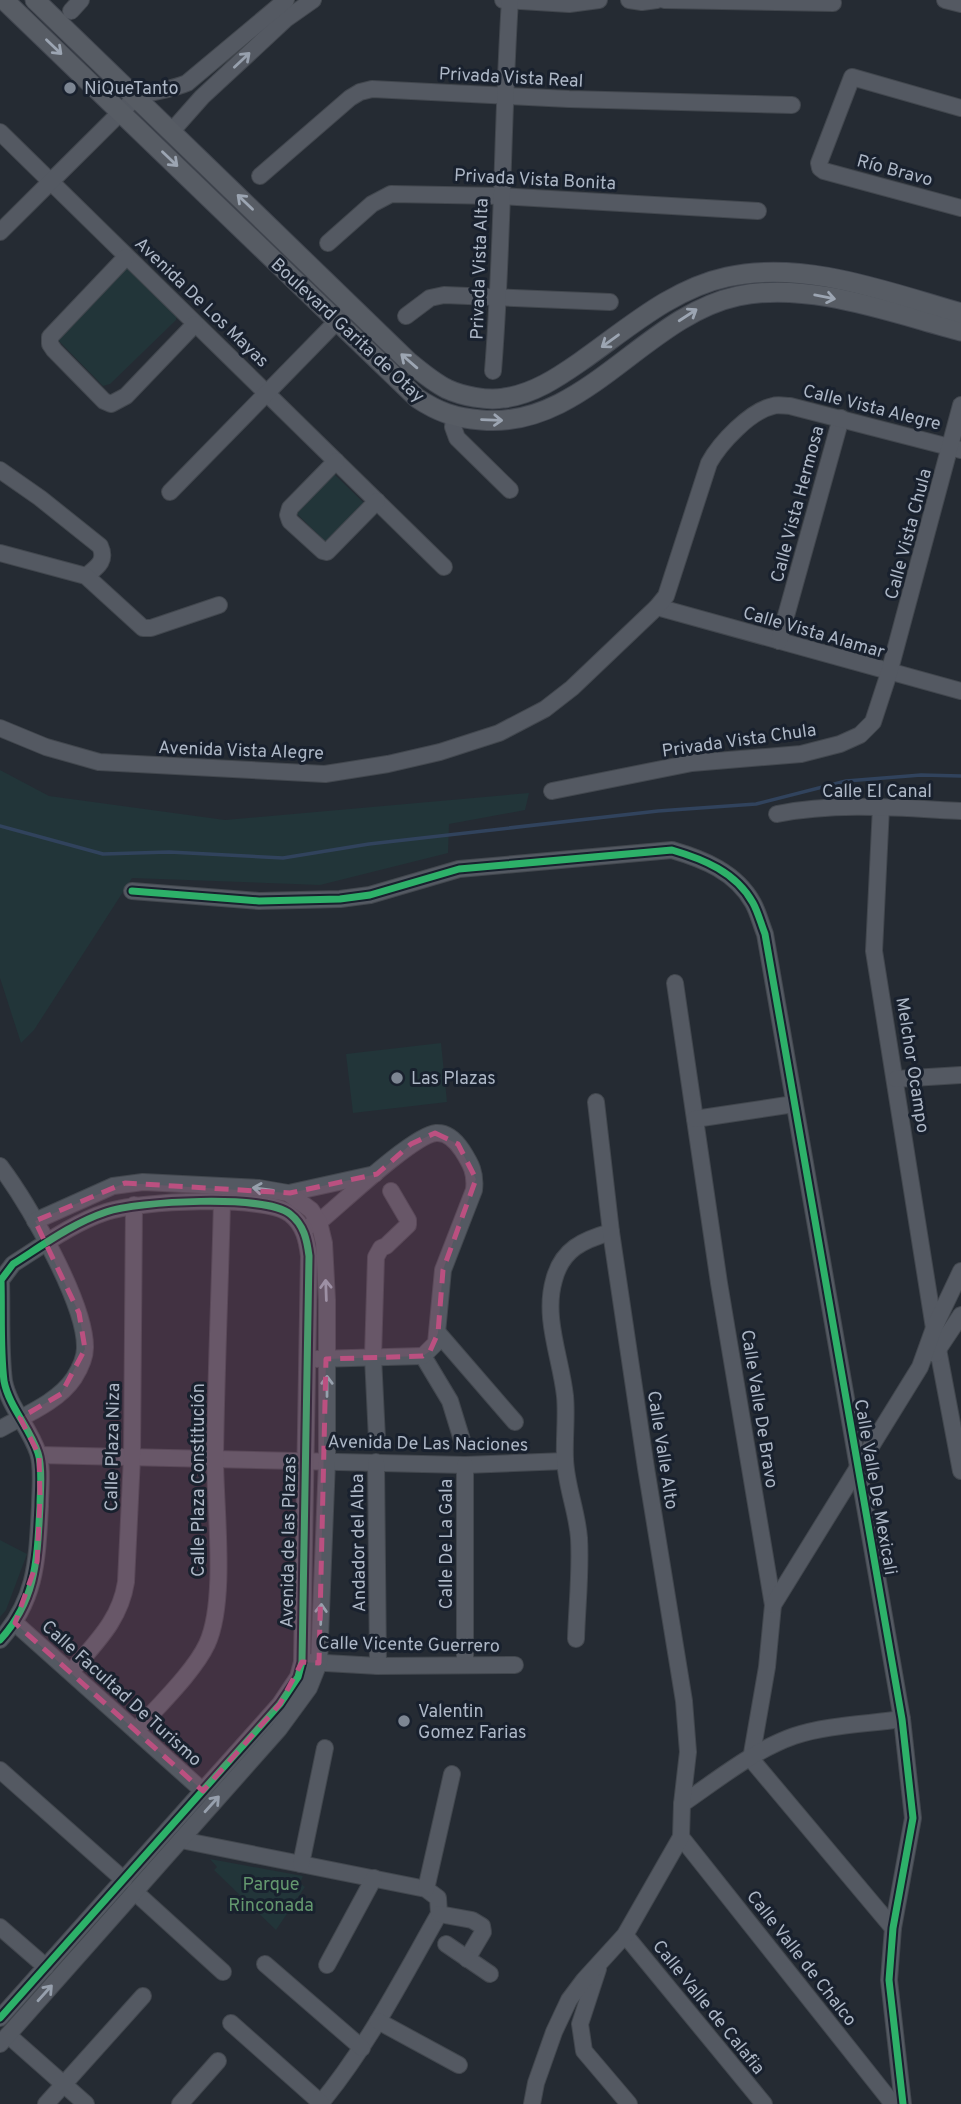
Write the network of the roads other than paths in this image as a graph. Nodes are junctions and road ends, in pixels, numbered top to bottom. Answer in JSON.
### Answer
{"nodes":[{"id":1,"x":4,"y":0,"type":"edge"},
{"id":2,"x":35,"y":0,"type":"edge"},
{"id":3,"x":286,"y":0,"type":"edge"},
{"id":4,"x":313,"y":0,"type":"edge"},
{"id":5,"x":503,"y":0,"type":"edge"},
{"id":6,"x":510,"y":0,"type":"edge"},
{"id":7,"x":599,"y":0,"type":"edge"},
{"id":8,"x":629,"y":0,"type":"edge"},
{"id":9,"x":657,"y":0,"type":"edge"},
{"id":10,"x":664,"y":0,"type":"edge"},
{"id":11,"x":945,"y":0,"type":"edge"},
{"id":12,"x":833,"y":3,"type":"dead end"},
{"id":13,"x":961,"y":4,"type":"edge"},
{"id":14,"x":187,"y":83,"type":"junction"},
{"id":15,"x":504,"y":96,"type":"junction"},
{"id":16,"x":136,"y":97,"type":"junction"},
{"id":17,"x":202,"y":97,"type":"junction"},
{"id":18,"x":792,"y":106,"type":"dead end"},
{"id":19,"x":961,"y":108,"type":"edge"},
{"id":20,"x":121,"y":112,"type":"junction"},
{"id":21,"x":0,"y":132,"type":"edge"},
{"id":22,"x":172,"y":132,"type":"junction"},
{"id":23,"x":260,"y":176,"type":"dead end"},
{"id":24,"x":50,"y":181,"type":"junction"},
{"id":25,"x":501,"y":196,"type":"junction"},
{"id":26,"x":961,"y":208,"type":"edge"},
{"id":27,"x":758,"y":211,"type":"dead end"},
{"id":28,"x":0,"y":232,"type":"edge"},
{"id":29,"x":328,"y":243,"type":"dead end"},
{"id":30,"x":126,"y":257,"type":"junction"},
{"id":31,"x":499,"y":298,"type":"junction"},
{"id":32,"x":610,"y":302,"type":"dead end"},
{"id":33,"x":352,"y":305,"type":"junction"},
{"id":34,"x":961,"y":313,"type":"edge"},
{"id":35,"x":405,"y":316,"type":"dead end"},
{"id":36,"x":337,"y":321,"type":"junction"},
{"id":37,"x":195,"y":324,"type":"junction"},
{"id":38,"x":961,"y":331,"type":"edge"},
{"id":39,"x":493,"y":371,"type":"dead end"},
{"id":40,"x":267,"y":391,"type":"junction"},
{"id":41,"x":961,"y":405,"type":"edge"},
{"id":42,"x":772,"y":406,"type":"joint"},
{"id":43,"x":454,"y":417,"type":"junction"},
{"id":44,"x":841,"y":418,"type":"junction"},
{"id":45,"x":956,"y":449,"type":"edge"},
{"id":46,"x":336,"y":461,"type":"junction"},
{"id":47,"x":0,"y":470,"type":"edge"},
{"id":48,"x":510,"y":490,"type":"dead end"},
{"id":49,"x":170,"y":492,"type":"dead end"},
{"id":50,"x":377,"y":501,"type":"junction"},
{"id":51,"x":0,"y":552,"type":"edge"},
{"id":52,"x":444,"y":567,"type":"dead end"},
{"id":53,"x":86,"y":576,"type":"junction"},
{"id":54,"x":219,"y":605,"type":"dead end"},
{"id":55,"x":657,"y":607,"type":"junction"},
{"id":56,"x":779,"y":641,"type":"junction"},
{"id":57,"x":890,"y":673,"type":"junction"},
{"id":58,"x":961,"y":691,"type":"edge"},
{"id":59,"x":0,"y":728,"type":"edge"},
{"id":60,"x":552,"y":791,"type":"dead end"},
{"id":61,"x":881,"y":807,"type":"junction"},
{"id":62,"x":961,"y":811,"type":"edge"},
{"id":63,"x":785,"y":813,"type":"dead end"},
{"id":64,"x":132,"y":891,"type":"dead end"},
{"id":65,"x":675,"y":983,"type":"dead end"},
{"id":66,"x":961,"y":1075,"type":"edge"},
{"id":67,"x":896,"y":1079,"type":"junction"},
{"id":68,"x":596,"y":1102,"type":"dead end"},
{"id":69,"x":794,"y":1104,"type":"junction"},
{"id":70,"x":695,"y":1119,"type":"junction"},
{"id":71,"x":0,"y":1166,"type":"edge"},
{"id":72,"x":377,"y":1174,"type":"junction"},
{"id":73,"x":391,"y":1191,"type":"dead end"},
{"id":74,"x":289,"y":1194,"type":"junction"},
{"id":75,"x":222,"y":1202,"type":"junction"},
{"id":76,"x":134,"y":1205,"type":"junction"},
{"id":77,"x":35,"y":1221,"type":"junction"},
{"id":78,"x":319,"y":1222,"type":"junction"},
{"id":79,"x":302,"y":1228,"type":"junction"},
{"id":80,"x":611,"y":1232,"type":"junction"},
{"id":81,"x":368,"y":1235,"type":"dead end"},
{"id":82,"x":46,"y":1243,"type":"junction"},
{"id":83,"x":381,"y":1248,"type":"junction"},
{"id":84,"x":961,"y":1271,"type":"edge"},
{"id":85,"x":961,"y":1315,"type":"edge"},
{"id":86,"x":934,"y":1328,"type":"junction"},
{"id":87,"x":438,"y":1333,"type":"junction"},
{"id":88,"x":939,"y":1350,"type":"junction"},
{"id":89,"x":423,"y":1356,"type":"junction"},
{"id":90,"x":373,"y":1357,"type":"junction"},
{"id":91,"x":307,"y":1359,"type":"junction"},
{"id":92,"x":326,"y":1359,"type":"junction"},
{"id":93,"x":1,"y":1363,"type":"edge"},
{"id":94,"x":920,"y":1367,"type":"junction"},
{"id":95,"x":20,"y":1418,"type":"junction"},
{"id":96,"x":515,"y":1422,"type":"dead end"},
{"id":97,"x":0,"y":1429,"type":"edge"},
{"id":98,"x":377,"y":1439,"type":"dead end"},
{"id":99,"x":462,"y":1440,"type":"dead end"},
{"id":100,"x":38,"y":1455,"type":"junction"},
{"id":101,"x":132,"y":1457,"type":"junction"},
{"id":102,"x":215,"y":1459,"type":"junction"},
{"id":103,"x":305,"y":1461,"type":"junction"},
{"id":104,"x":327,"y":1461,"type":"junction"},
{"id":105,"x":565,"y":1461,"type":"junction"},
{"id":106,"x":376,"y":1462,"type":"junction"},
{"id":107,"x":465,"y":1465,"type":"junction"},
{"id":108,"x":856,"y":1469,"type":"junction"},
{"id":109,"x":961,"y":1471,"type":"edge"},
{"id":110,"x":773,"y":1605,"type":"junction"},
{"id":111,"x":15,"y":1623,"type":"junction"},
{"id":112,"x":576,"y":1639,"type":"dead end"},
{"id":113,"x":0,"y":1640,"type":"edge"},
{"id":114,"x":311,"y":1663,"type":"junction"},
{"id":115,"x":465,"y":1665,"type":"junction"},
{"id":116,"x":515,"y":1665,"type":"dead end"},
{"id":117,"x":378,"y":1666,"type":"junction"},
{"id":118,"x":71,"y":1672,"type":"junction"},
{"id":119,"x":902,"y":1719,"type":"junction"},
{"id":120,"x":136,"y":1731,"type":"junction"},
{"id":121,"x":325,"y":1748,"type":"dead end"},
{"id":122,"x":751,"y":1759,"type":"junction"},
{"id":123,"x":0,"y":1770,"type":"edge"},
{"id":124,"x":452,"y":1774,"type":"dead end"},
{"id":125,"x":203,"y":1791,"type":"junction"},
{"id":126,"x":682,"y":1804,"type":"junction"},
{"id":127,"x":681,"y":1837,"type":"junction"},
{"id":128,"x":181,"y":1840,"type":"junction"},
{"id":129,"x":301,"y":1864,"type":"junction"},
{"id":130,"x":374,"y":1878,"type":"junction"},
{"id":131,"x":130,"y":1886,"type":"junction"},
{"id":132,"x":426,"y":1889,"type":"junction"},
{"id":133,"x":439,"y":1914,"type":"junction"},
{"id":134,"x":0,"y":1927,"type":"edge"},
{"id":135,"x":894,"y":1928,"type":"junction"},
{"id":136,"x":625,"y":1935,"type":"junction"},
{"id":137,"x":446,"y":1944,"type":"dead end"},
{"id":138,"x":467,"y":1959,"type":"junction"},
{"id":139,"x":601,"y":1961,"type":"junction"},
{"id":140,"x":265,"y":1964,"type":"dead end"},
{"id":141,"x":327,"y":1965,"type":"dead end"},
{"id":142,"x":46,"y":1967,"type":"junction"},
{"id":143,"x":223,"y":1972,"type":"dead end"},
{"id":144,"x":490,"y":1974,"type":"dead end"},
{"id":145,"x":143,"y":1996,"type":"dead end"},
{"id":146,"x":0,"y":2018,"type":"edge"},
{"id":147,"x":378,"y":2021,"type":"junction"},
{"id":148,"x":231,"y":2023,"type":"dead end"},
{"id":149,"x":4,"y":2039,"type":"edge"},
{"id":150,"x":362,"y":2048,"type":"junction"},
{"id":151,"x":218,"y":2061,"type":"dead end"},
{"id":152,"x":459,"y":2065,"type":"dead end"},
{"id":153,"x":64,"y":2084,"type":"junction"},
{"id":154,"x":321,"y":2103,"type":"edge"},
{"id":155,"x":46,"y":2104,"type":"edge"},
{"id":156,"x":86,"y":2104,"type":"edge"},
{"id":157,"x":180,"y":2104,"type":"edge"},
{"id":158,"x":532,"y":2104,"type":"edge"},
{"id":159,"x":629,"y":2104,"type":"edge"},
{"id":160,"x":764,"y":2104,"type":"edge"},
{"id":161,"x":893,"y":2104,"type":"edge"},
{"id":162,"x":903,"y":2104,"type":"edge"}],
"edges":[{"from":1,"to":20,"type":"main road","name":"Boulevard Garita de Otay","one_way":true},
{"from":2,"to":16,"type":"main road","name":"Boulevard Garita de Otay"},
{"from":3,"to":14,"type":"street"},
{"from":17,"to":4,"type":"street","one_way":true},
{"from":5,"to":6,"type":"street"},
{"from":6,"to":7,"type":"street"},
{"from":6,"to":15,"type":"street","name":"Privada Vista Alta"},
{"from":8,"to":9,"type":"street"},
{"from":10,"to":12,"type":"street"},
{"from":11,"to":13,"type":"street"},
{"from":14,"to":16,"type":"street"},
{"from":14,"to":17,"type":"street"},
{"from":15,"to":18,"type":"street","name":"Privada Vista Real"},
{"from":15,"to":23,"type":"street","name":"Privada Vista Real"},
{"from":15,"to":25,"type":"street","name":"Privada Vista Alta"},
{"from":16,"to":20,"type":"street"},
{"from":16,"to":22,"type":"main road","name":"Boulevard Garita de Otay"},
{"from":17,"to":22,"type":"street"},
{"from":19,"to":26,"type":"street","name":"Río Bravo"},
{"from":20,"to":24,"type":"street"},
{"from":20,"to":36,"type":"main road","name":"Boulevard Garita de Otay","one_way":true},
{"from":21,"to":24,"type":"street","name":"Avenida De Los Mayas"},
{"from":33,"to":22,"type":"main road","name":"Boulevard Garita de Otay","one_way":true},
{"from":24,"to":28,"type":"street"},
{"from":24,"to":30,"type":"street","name":"Avenida De Los Mayas"},
{"from":25,"to":27,"type":"street","name":"Privada Vista Bonita"},
{"from":25,"to":29,"type":"street","name":"Privada Vista Bonita"},
{"from":25,"to":31,"type":"street","name":"Privada Vista Alta"},
{"from":30,"to":37,"type":"street","name":"Avenida De Los Mayas"},
{"from":30,"to":37,"type":"street"},
{"from":31,"to":32,"type":"street"},
{"from":31,"to":35,"type":"street"},
{"from":31,"to":39,"type":"street","name":"Privada Vista Alta"},
{"from":34,"to":33,"type":"main road","name":"Boulevard Garita de Otay","one_way":true},
{"from":33,"to":36,"type":"street"},
{"from":36,"to":40,"type":"street"},
{"from":36,"to":43,"type":"main road","name":"Boulevard Garita de Otay"},
{"from":37,"to":40,"type":"street","name":"Avenida De Los Mayas"},
{"from":43,"to":38,"type":"main road","name":"Boulevard Garita de Otay","one_way":true},
{"from":40,"to":46,"type":"street","name":"Avenida De Los Mayas"},
{"from":40,"to":49,"type":"street"},
{"from":41,"to":45,"type":"street","name":"Calle Vista Chula"},
{"from":42,"to":44,"type":"street","name":"Calle Vista Alegre"},
{"from":42,"to":55,"type":"street","name":"Avenida Vista Alegre"},
{"from":43,"to":48,"type":"street"},
{"from":44,"to":45,"type":"street","name":"Calle Vista Alegre"},
{"from":44,"to":56,"type":"street","name":"Calle Vista Hermosa"},
{"from":45,"to":57,"type":"street","name":"Calle Vista Chula"},
{"from":46,"to":50,"type":"street","name":"Avenida De Los Mayas"},
{"from":46,"to":50,"type":"street"},
{"from":47,"to":53,"type":"street"},
{"from":50,"to":52,"type":"street","name":"Avenida De Los Mayas"},
{"from":51,"to":53,"type":"street"},
{"from":53,"to":54,"type":"street"},
{"from":55,"to":56,"type":"street","name":"Calle Vista Alamar"},
{"from":55,"to":59,"type":"street","name":"Avenida Vista Alegre"},
{"from":56,"to":57,"type":"street","name":"Calle Vista Alamar"},
{"from":57,"to":58,"type":"street","name":"Calle Vista Alamar"},
{"from":57,"to":60,"type":"street","name":"Privada Vista Chula"},
{"from":61,"to":62,"type":"street","name":"Calle El Canal"},
{"from":61,"to":63,"type":"street","name":"Calle El Canal"},
{"from":61,"to":67,"type":"street","name":"Melchor Ocampo"},
{"from":64,"to":69,"type":"street","name":"Calle Valle De Mexicali"},
{"from":65,"to":70,"type":"street","name":"Calle Valle De Bravo"},
{"from":66,"to":67,"type":"street"},
{"from":67,"to":86,"type":"street","name":"Melchor Ocampo"},
{"from":68,"to":80,"type":"street","name":"Calle Valle Alto"},
{"from":69,"to":70,"type":"street"},
{"from":69,"to":108,"type":"street","name":"Calle Valle De Mexicali"},
{"from":70,"to":110,"type":"street","name":"Calle Valle De Bravo"},
{"from":71,"to":77,"type":"street"},
{"from":72,"to":74,"type":"street"},
{"from":72,"to":78,"type":"street"},
{"from":72,"to":87,"type":"street"},
{"from":73,"to":83,"type":"street"},
{"from":74,"to":77,"type":"street","one_way":true},
{"from":74,"to":78,"type":"street"},
{"from":75,"to":76,"type":"street"},
{"from":75,"to":79,"type":"street"},
{"from":75,"to":102,"type":"street","name":"Calle Plaza Constitución"},
{"from":76,"to":82,"type":"street"},
{"from":76,"to":101,"type":"street","name":"Calle Plaza Niza"},
{"from":77,"to":82,"type":"street"},
{"from":78,"to":79,"type":"street"},
{"from":92,"to":78,"type":"street","name":"Avenida de las Plazas","one_way":true},
{"from":79,"to":91,"type":"street","name":"Avenida de las Plazas"},
{"from":80,"to":105,"type":"street"},
{"from":80,"to":126,"type":"street","name":"Calle Valle Alto"},
{"from":81,"to":83,"type":"street"},
{"from":82,"to":93,"type":"street"},
{"from":82,"to":95,"type":"street"},
{"from":83,"to":90,"type":"street"},
{"from":84,"to":86,"type":"street"},
{"from":85,"to":88,"type":"street"},
{"from":86,"to":88,"type":"street","name":"Melchor Ocampo"},
{"from":86,"to":94,"type":"street"},
{"from":87,"to":89,"type":"street"},
{"from":87,"to":96,"type":"street"},
{"from":88,"to":94,"type":"street"},
{"from":88,"to":109,"type":"street","name":"Melchor Ocampo"},
{"from":89,"to":90,"type":"street"},
{"from":89,"to":99,"type":"street"},
{"from":90,"to":92,"type":"street"},
{"from":90,"to":98,"type":"street"},
{"from":91,"to":92,"type":"street"},
{"from":91,"to":103,"type":"street","name":"Avenida de las Plazas"},
{"from":104,"to":92,"type":"street","name":"Avenida de las Plazas","one_way":true},
{"from":93,"to":95,"type":"street"},
{"from":94,"to":108,"type":"street"},
{"from":95,"to":97,"type":"street"},
{"from":95,"to":100,"type":"street"},
{"from":100,"to":101,"type":"street","name":"Avenida De Las Naciones"},
{"from":100,"to":111,"type":"street"},
{"from":101,"to":102,"type":"street","name":"Avenida De Las Naciones"},
{"from":101,"to":118,"type":"street","name":"Calle Plaza Niza"},
{"from":102,"to":103,"type":"street","name":"Avenida De Las Naciones"},
{"from":102,"to":120,"type":"street","name":"Calle Plaza Constitución"},
{"from":103,"to":104,"type":"street","name":"Avenida De Las Naciones"},
{"from":103,"to":114,"type":"street","name":"Avenida de las Plazas"},
{"from":104,"to":106,"type":"street","name":"Avenida De Las Naciones"},
{"from":114,"to":104,"type":"street","name":"Avenida de las Plazas","one_way":true},
{"from":105,"to":107,"type":"street","name":"Avenida De Las Naciones"},
{"from":105,"to":112,"type":"street"},
{"from":106,"to":107,"type":"street","name":"Avenida De Las Naciones"},
{"from":106,"to":117,"type":"street","name":"Andador del Alba"},
{"from":107,"to":115,"type":"street","name":"Calle De La Gala"},
{"from":108,"to":110,"type":"street"},
{"from":108,"to":119,"type":"street","name":"Calle Valle De Mexicali"},
{"from":110,"to":122,"type":"street","name":"Calle Valle De Bravo"},
{"from":111,"to":113,"type":"street"},
{"from":111,"to":118,"type":"street","name":"Calle Facultad De Turismo"},
{"from":114,"to":117,"type":"street","name":"Calle Vicente Guerrero"},
{"from":114,"to":125,"type":"street","name":"Avenida de las Plazas"},
{"from":128,"to":114,"type":"street","name":"Avenida de las Plazas","one_way":true},
{"from":115,"to":116,"type":"street","name":"Calle Vicente Guerrero"},
{"from":115,"to":117,"type":"street","name":"Calle Vicente Guerrero"},
{"from":118,"to":120,"type":"street","name":"Calle Facultad De Turismo"},
{"from":119,"to":122,"type":"street"},
{"from":119,"to":135,"type":"street","name":"Calle Valle De Mexicali"},
{"from":120,"to":125,"type":"street","name":"Calle Facultad De Turismo"},
{"from":121,"to":129,"type":"street"},
{"from":122,"to":126,"type":"street"},
{"from":122,"to":135,"type":"street"},
{"from":123,"to":131,"type":"street"},
{"from":124,"to":132,"type":"street"},
{"from":125,"to":131,"type":"street","name":"Avenida de las Plazas"},
{"from":126,"to":127,"type":"street","name":"Calle Valle Alto"},
{"from":127,"to":136,"type":"street"},
{"from":127,"to":161,"type":"street","name":"Calle Valle de Chalco"},
{"from":128,"to":129,"type":"street"},
{"from":128,"to":131,"type":"street","name":"Avenida de las Plazas"},
{"from":129,"to":130,"type":"street"},
{"from":130,"to":132,"type":"street"},
{"from":130,"to":141,"type":"street"},
{"from":131,"to":142,"type":"street","name":"Avenida de las Plazas"},
{"from":131,"to":143,"type":"street"},
{"from":149,"to":131,"type":"street","name":"Avenida de las Plazas","one_way":true},
{"from":132,"to":133,"type":"street"},
{"from":133,"to":138,"type":"street"},
{"from":133,"to":147,"type":"street"},
{"from":134,"to":142,"type":"street"},
{"from":135,"to":162,"type":"street","name":"Calle Valle De Mexicali"},
{"from":136,"to":139,"type":"street"},
{"from":136,"to":160,"type":"street","name":"Calle Valle de Calafia"},
{"from":137,"to":138,"type":"street"},
{"from":138,"to":144,"type":"street"},
{"from":139,"to":158,"type":"street"},
{"from":139,"to":159,"type":"street"},
{"from":140,"to":150,"type":"street"},
{"from":142,"to":146,"type":"street","name":"Avenida de las Plazas"},
{"from":145,"to":153,"type":"street"},
{"from":147,"to":150,"type":"street"},
{"from":147,"to":152,"type":"street"},
{"from":148,"to":154,"type":"street"},
{"from":149,"to":153,"type":"street"},
{"from":150,"to":154,"type":"street"},
{"from":151,"to":157,"type":"street"},
{"from":153,"to":155,"type":"street"},
{"from":153,"to":156,"type":"street"}]}
